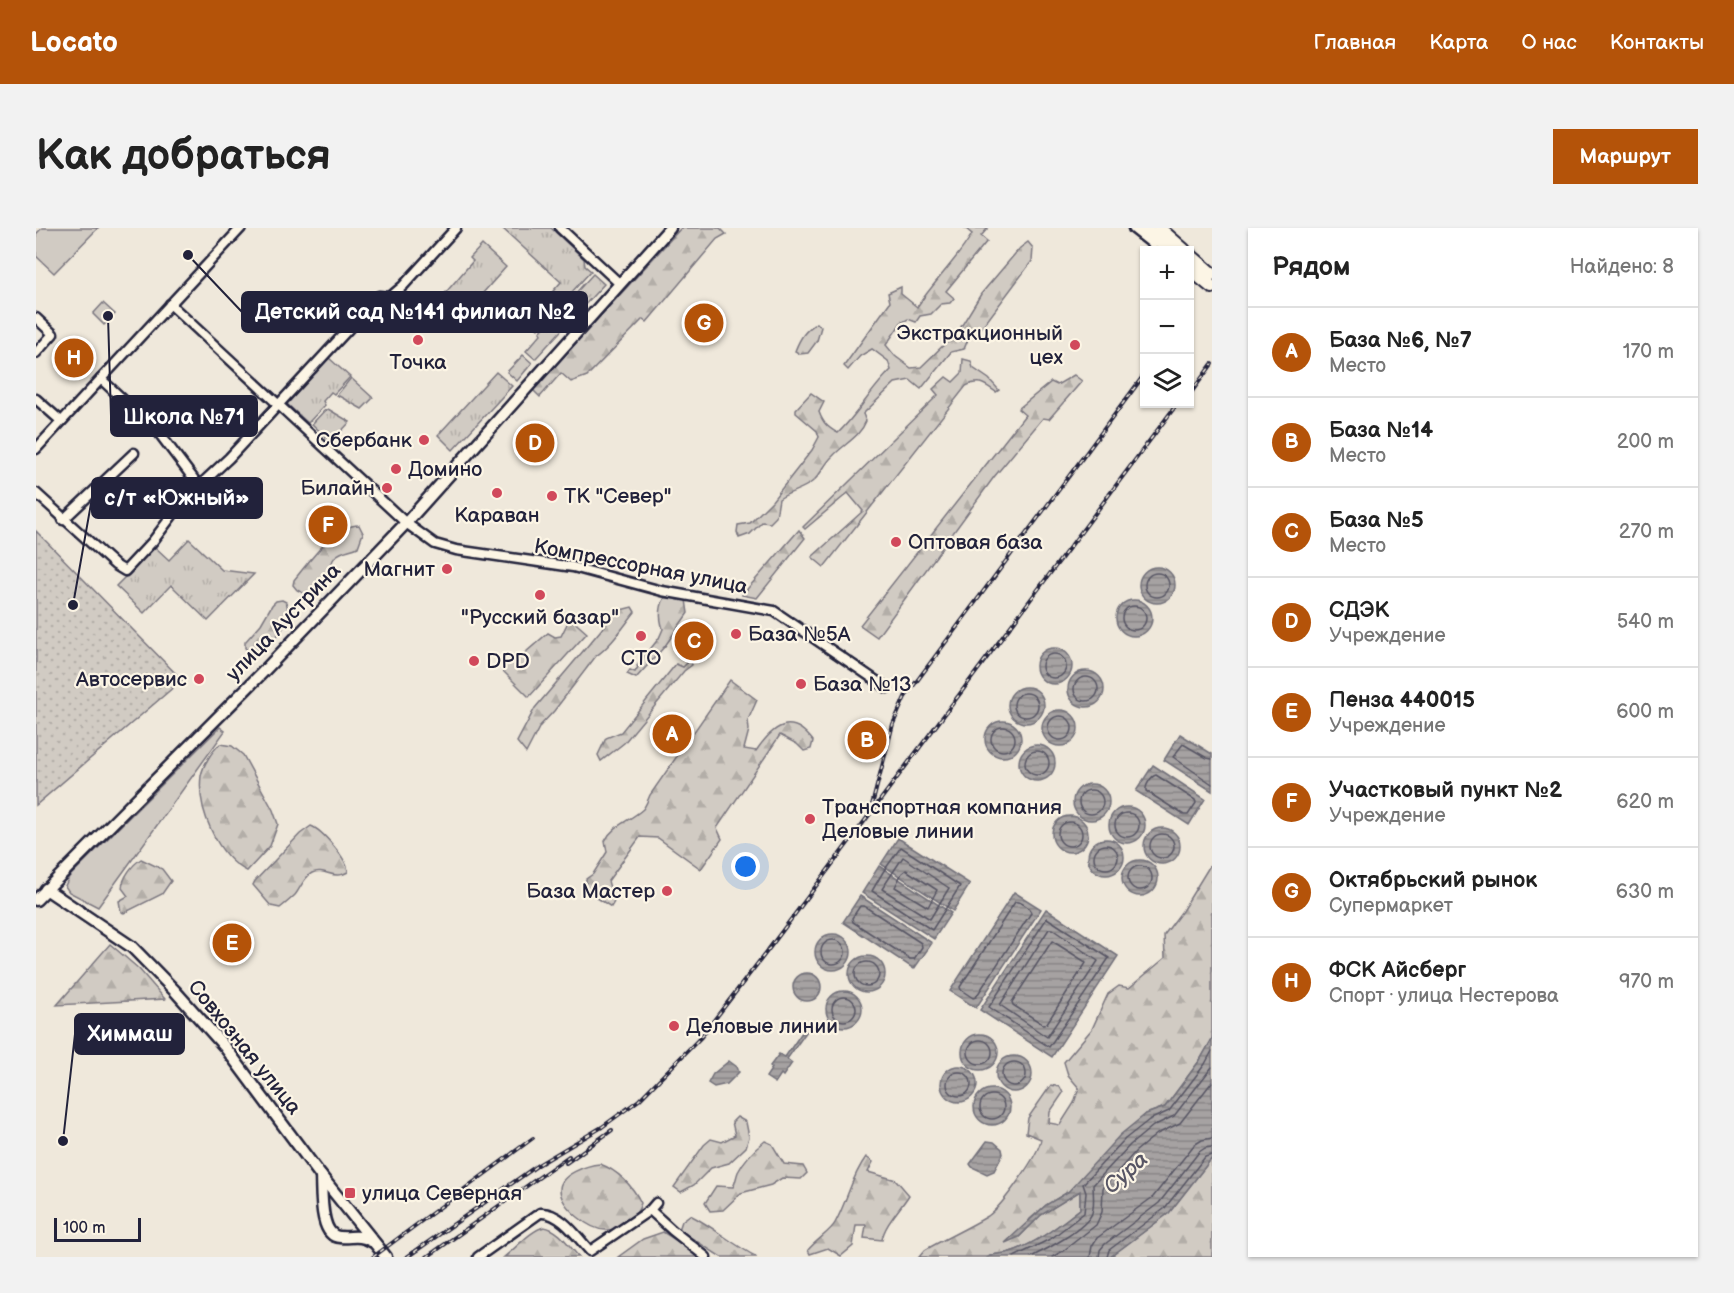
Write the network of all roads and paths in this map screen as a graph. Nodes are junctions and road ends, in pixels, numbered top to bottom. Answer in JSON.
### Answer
{"nodes":[{"id":1,"x":241,"y":228,"type":"edge"},
{"id":2,"x":456,"y":228,"type":"edge"},
{"id":3,"x":561,"y":228,"type":"edge"},
{"id":4,"x":670,"y":228,"type":"edge"},
{"id":5,"x":1134,"y":228,"type":"edge"},
{"id":6,"x":1144,"y":228,"type":"edge"},
{"id":7,"x":1159,"y":228,"type":"edge"},
{"id":8,"x":1168,"y":228,"type":"edge"},
{"id":9,"x":1158,"y":246,"type":"edge"},
{"id":10,"x":1164,"y":246,"type":"edge"},
{"id":11,"x":1181,"y":246,"type":"edge"},
{"id":12,"x":1183,"y":246,"type":"edge"},
{"id":13,"x":1194,"y":269,"type":"edge"},
{"id":14,"x":1194,"y":270,"type":"edge"},
{"id":15,"x":1212,"y":274,"type":"edge"},
{"id":16,"x":620,"y":284,"type":"junction"},
{"id":17,"x":1212,"y":287,"type":"edge"},
{"id":18,"x":170,"y":304,"type":"junction"},
{"id":19,"x":36,"y":318,"type":"edge"},
{"id":20,"x":36,"y":353,"type":"edge"},
{"id":21,"x":100,"y":379,"type":"junction"},
{"id":22,"x":36,"y":399,"type":"edge"},
{"id":23,"x":278,"y":405,"type":"junction"},
{"id":24,"x":61,"y":421,"type":"junction"},
{"id":25,"x":36,"y":449,"type":"edge"},
{"id":26,"x":134,"y":453,"type":"dead end"},
{"id":27,"x":199,"y":486,"type":"junction"},
{"id":28,"x":36,"y":493,"type":"edge"},
{"id":29,"x":63,"y":520,"type":"junction"},
{"id":30,"x":406,"y":523,"type":"junction"},
{"id":31,"x":887,"y":688,"type":"dead end"},
{"id":32,"x":46,"y":889,"type":"junction"},
{"id":33,"x":36,"y":900,"type":"edge"},
{"id":34,"x":321,"y":1176,"type":"junction"},
{"id":35,"x":354,"y":1218,"type":"junction"},
{"id":36,"x":346,"y":1237,"type":"junction"},
{"id":37,"x":374,"y":1243,"type":"junction"},
{"id":38,"x":386,"y":1257,"type":"edge"},
{"id":39,"x":478,"y":1257,"type":"edge"},
{"id":40,"x":706,"y":1257,"type":"edge"}],
"edges":[{"from":1,"to":18,"type":"street"},
{"from":2,"to":23,"type":"street"},
{"from":3,"to":16,"type":"street"},
{"from":4,"to":16,"type":"main road","name":"улица Аустрина"},
{"from":5,"to":9,"type":"main road"},
{"from":6,"to":10,"type":"highway"},
{"from":7,"to":11,"type":"highway"},
{"from":8,"to":12,"type":"main road"},
{"from":13,"to":15,"type":"highway"},
{"from":14,"to":17,"type":"highway"},
{"from":16,"to":30,"type":"main road","name":"улица Аустрина"},
{"from":18,"to":21,"type":"street"},
{"from":18,"to":23,"type":"street","name":"Компрессорная улица"},
{"from":19,"to":20,"type":"street"},
{"from":21,"to":24,"type":"street"},
{"from":21,"to":27,"type":"street"},
{"from":22,"to":24,"type":"street"},
{"from":23,"to":27,"type":"street"},
{"from":23,"to":30,"type":"street","name":"Компрессорная улица"},
{"from":24,"to":25,"type":"street"},
{"from":26,"to":29,"type":"street"},
{"from":27,"to":29,"type":"street"},
{"from":28,"to":29,"type":"street"},
{"from":30,"to":31,"type":"street","name":"Компрессорная улица"},
{"from":30,"to":32,"type":"main road","name":"улица Аустрина"},
{"from":32,"to":33,"type":"main road","name":"улица Аустрина"},
{"from":32,"to":34,"type":"main road","name":"Совхозная улица"},
{"from":34,"to":35,"type":"main road","name":"Совхозная улица"},
{"from":34,"to":36,"type":"main road"},
{"from":35,"to":36,"type":"main road"},
{"from":35,"to":37,"type":"main road","name":"Совхозная улица"},
{"from":36,"to":37,"type":"main road"},
{"from":37,"to":38,"type":"main road","name":"Совхозная улица"},
{"from":39,"to":40,"type":"street"}]}
